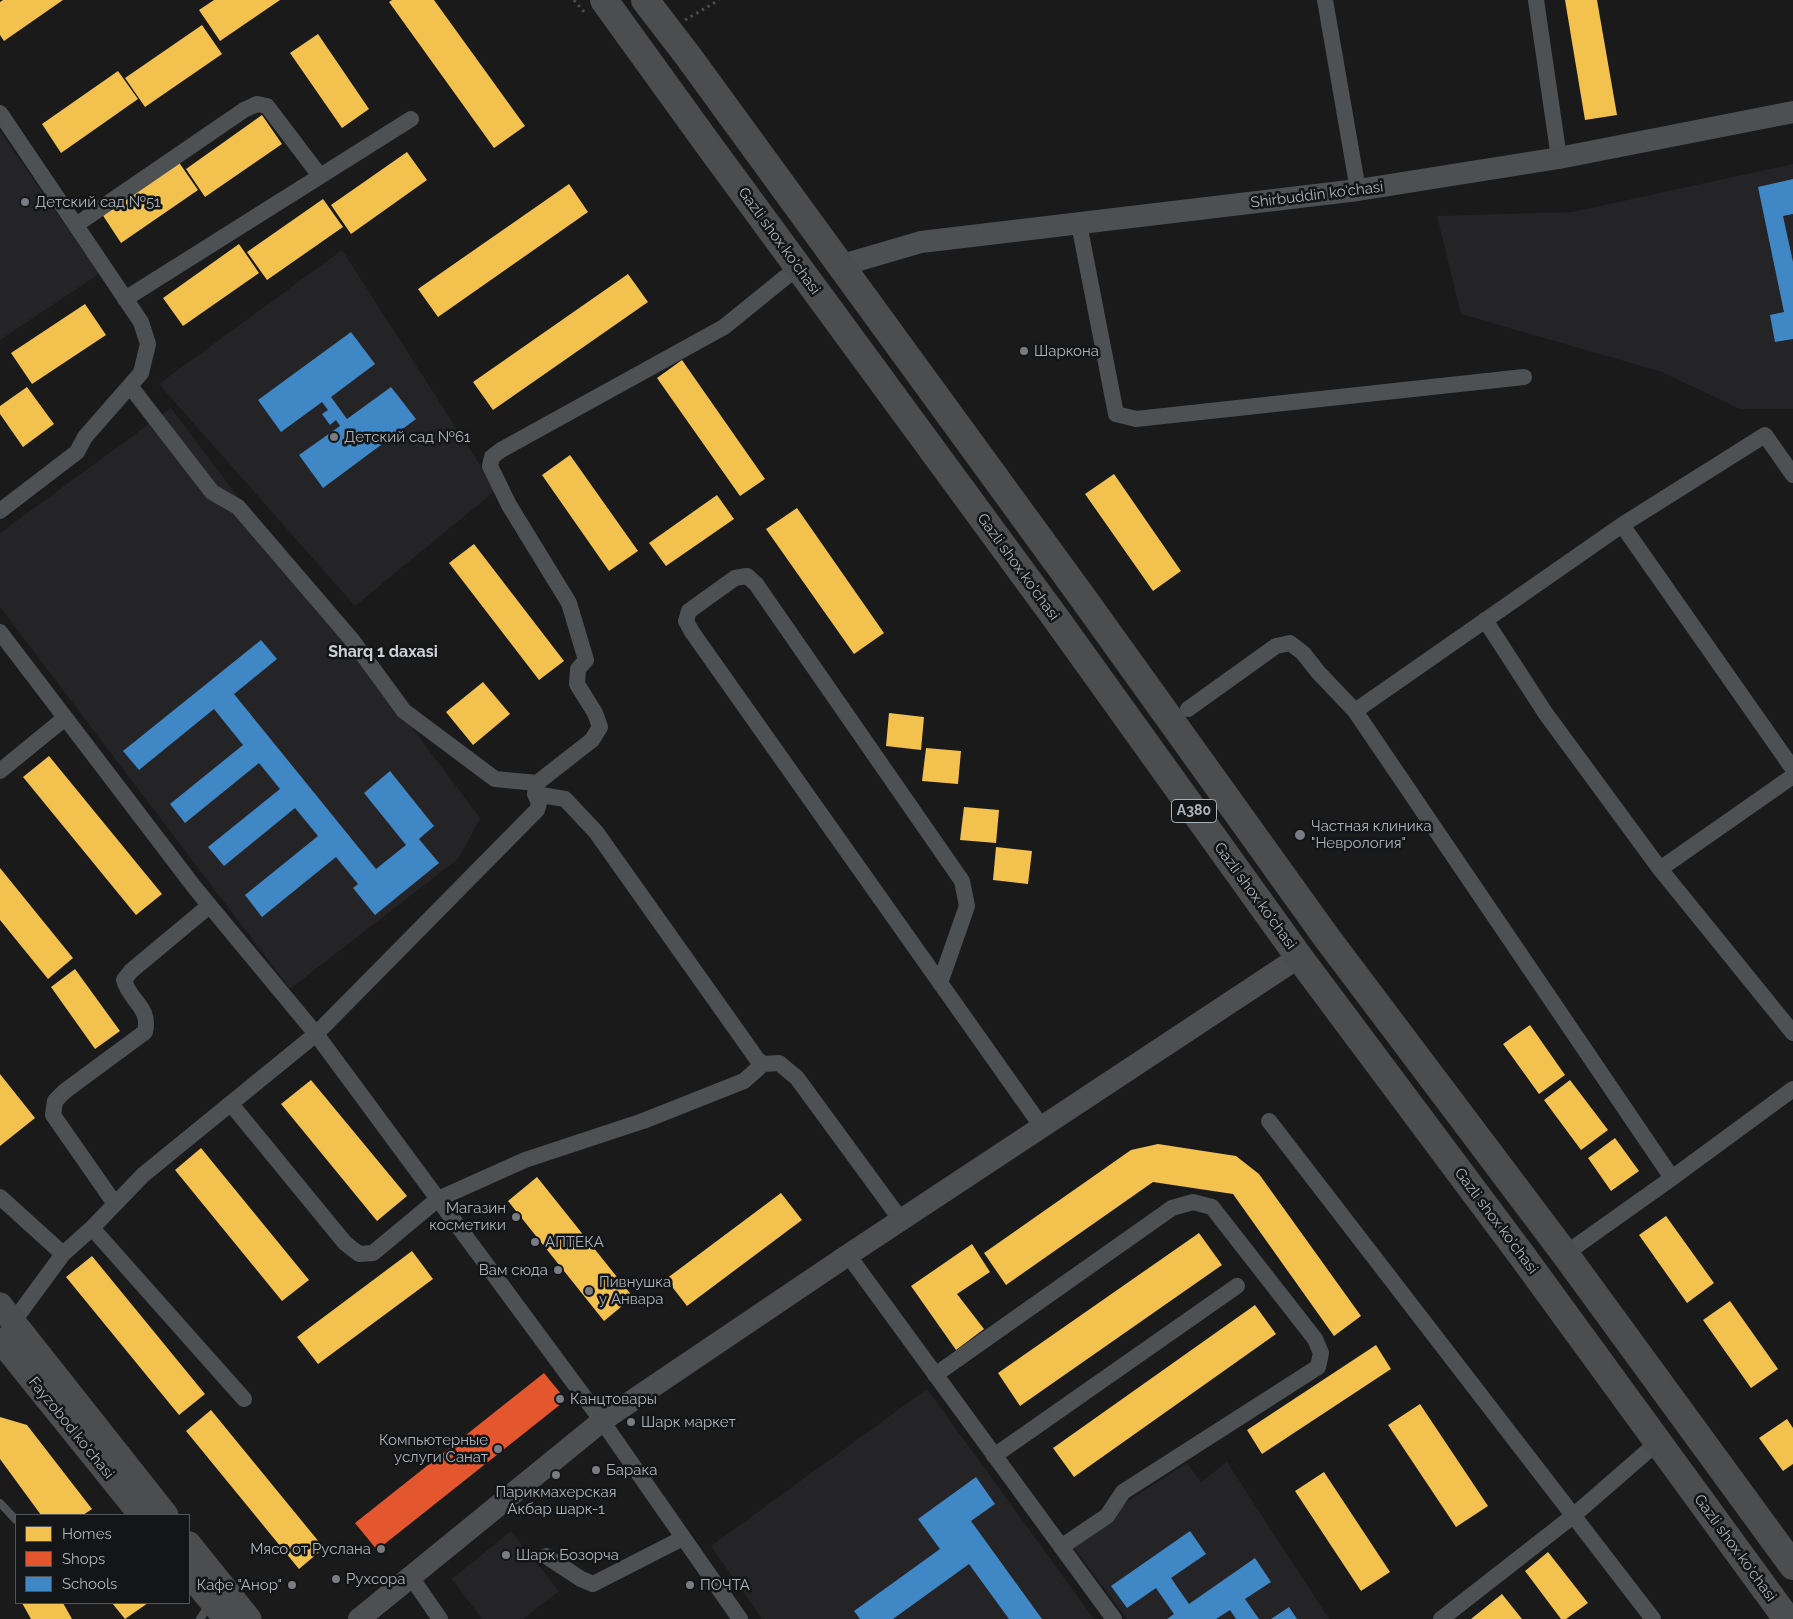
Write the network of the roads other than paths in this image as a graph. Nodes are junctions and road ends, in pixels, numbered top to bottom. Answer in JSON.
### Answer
{"nodes":[{"id":1,"x":604,"y":0,"type":"edge"},
{"id":2,"x":645,"y":0,"type":"edge"},
{"id":3,"x":1325,"y":0,"type":"edge"},
{"id":4,"x":1536,"y":0,"type":"edge"},
{"id":5,"x":1793,"y":112,"type":"edge"},
{"id":6,"x":0,"y":113,"type":"edge"},
{"id":7,"x":412,"y":119,"type":"dead end"},
{"id":8,"x":1559,"y":158,"type":"junction"},
{"id":9,"x":320,"y":176,"type":"junction"},
{"id":10,"x":1358,"y":190,"type":"junction"},
{"id":11,"x":1079,"y":224,"type":"junction"},
{"id":12,"x":76,"y":226,"type":"junction"},
{"id":13,"x":839,"y":266,"type":"junction"},
{"id":14,"x":798,"y":267,"type":"junction"},
{"id":15,"x":125,"y":299,"type":"junction"},
{"id":16,"x":1524,"y":376,"type":"dead end"},
{"id":17,"x":130,"y":386,"type":"junction"},
{"id":18,"x":1793,"y":475,"type":"edge"},
{"id":19,"x":0,"y":511,"type":"edge"},
{"id":20,"x":1622,"y":525,"type":"junction"},
{"id":21,"x":1484,"y":620,"type":"junction"},
{"id":22,"x":0,"y":632,"type":"edge"},
{"id":23,"x":1188,"y":709,"type":"dead end"},
{"id":24,"x":1354,"y":711,"type":"junction"},
{"id":25,"x":65,"y":718,"type":"junction"},
{"id":26,"x":1793,"y":769,"type":"edge"},
{"id":27,"x":0,"y":771,"type":"edge"},
{"id":28,"x":1793,"y":776,"type":"edge"},
{"id":29,"x":536,"y":788,"type":"junction"},
{"id":30,"x":1660,"y":869,"type":"junction"},
{"id":31,"x":209,"y":906,"type":"junction"},
{"id":32,"x":1299,"y":958,"type":"junction"},
{"id":33,"x":940,"y":983,"type":"junction"},
{"id":34,"x":1790,"y":1024,"type":"edge"},
{"id":35,"x":316,"y":1034,"type":"junction"},
{"id":36,"x":764,"y":1064,"type":"junction"},
{"id":37,"x":1793,"y":1089,"type":"edge"},
{"id":38,"x":231,"y":1104,"type":"junction"},
{"id":39,"x":1270,"y":1121,"type":"dead end"},
{"id":40,"x":1042,"y":1127,"type":"junction"},
{"id":41,"x":1672,"y":1178,"type":"junction"},
{"id":42,"x":0,"y":1197,"type":"edge"},
{"id":43,"x":438,"y":1199,"type":"junction"},
{"id":44,"x":115,"y":1204,"type":"junction"},
{"id":45,"x":901,"y":1220,"type":"junction"},
{"id":46,"x":92,"y":1228,"type":"junction"},
{"id":47,"x":63,"y":1254,"type":"junction"},
{"id":48,"x":1565,"y":1254,"type":"junction"},
{"id":49,"x":848,"y":1255,"type":"junction"},
{"id":50,"x":1236,"y":1286,"type":"dead end"},
{"id":51,"x":3,"y":1326,"type":"edge"},
{"id":52,"x":935,"y":1375,"type":"junction"},
{"id":53,"x":244,"y":1399,"type":"dead end"},
{"id":54,"x":602,"y":1421,"type":"junction"},
{"id":55,"x":1658,"y":1442,"type":"junction"},
{"id":56,"x":994,"y":1456,"type":"junction"},
{"id":57,"x":0,"y":1503,"type":"edge"},
{"id":58,"x":140,"y":1514,"type":"edge"},
{"id":59,"x":165,"y":1514,"type":"edge"},
{"id":60,"x":1573,"y":1516,"type":"junction"},
{"id":61,"x":15,"y":1519,"type":"edge"},
{"id":62,"x":683,"y":1538,"type":"junction"},
{"id":63,"x":190,"y":1545,"type":"edge"},
{"id":64,"x":1061,"y":1547,"type":"junction"},
{"id":65,"x":546,"y":1556,"type":"dead end"},
{"id":66,"x":1793,"y":1566,"type":"edge"},
{"id":67,"x":190,"y":1576,"type":"edge"},
{"id":68,"x":411,"y":1577,"type":"junction"},
{"id":69,"x":212,"y":1613,"type":"edge"},
{"id":70,"x":249,"y":1619,"type":"edge"},
{"id":71,"x":359,"y":1619,"type":"edge"},
{"id":72,"x":440,"y":1619,"type":"edge"},
{"id":73,"x":740,"y":1619,"type":"edge"},
{"id":74,"x":1114,"y":1619,"type":"edge"},
{"id":75,"x":1441,"y":1619,"type":"edge"},
{"id":76,"x":1653,"y":1619,"type":"edge"},
{"id":77,"x":1787,"y":1619,"type":"edge"}],
"edges":[{"from":1,"to":14,"type":"highway","name":"Gazli shox ko'chasi","number":"A380"},
{"from":2,"to":13,"type":"highway","number":"A380"},
{"from":3,"to":10,"type":"street"},
{"from":4,"to":8,"type":"street"},
{"from":5,"to":8,"type":"street","name":"Shirbuddin ko'chasi"},
{"from":6,"to":12,"type":"street"},
{"from":7,"to":9,"type":"street"},
{"from":8,"to":10,"type":"street","name":"Shirbuddin ko'chasi"},
{"from":9,"to":12,"type":"street"},
{"from":9,"to":15,"type":"street"},
{"from":10,"to":11,"type":"street","name":"Shirbuddin ko'chasi"},
{"from":11,"to":13,"type":"street","name":"Shirbuddin ko'chasi"},
{"from":11,"to":16,"type":"street"},
{"from":12,"to":15,"type":"street"},
{"from":13,"to":48,"type":"highway","number":"A380"},
{"from":14,"to":29,"type":"street"},
{"from":14,"to":32,"type":"highway","name":"Gazli shox ko'chasi","number":"A380"},
{"from":15,"to":17,"type":"street"},
{"from":17,"to":19,"type":"street"},
{"from":17,"to":29,"type":"street"},
{"from":18,"to":20,"type":"street"},
{"from":20,"to":21,"type":"street"},
{"from":20,"to":26,"type":"street"},
{"from":21,"to":24,"type":"street"},
{"from":21,"to":30,"type":"street"},
{"from":22,"to":25,"type":"street"},
{"from":23,"to":24,"type":"street"},
{"from":24,"to":41,"type":"street"},
{"from":25,"to":27,"type":"street"},
{"from":25,"to":31,"type":"street"},
{"from":28,"to":30,"type":"street"},
{"from":29,"to":35,"type":"street"},
{"from":29,"to":36,"type":"street"},
{"from":30,"to":34,"type":"street"},
{"from":31,"to":35,"type":"street"},
{"from":31,"to":44,"type":"street"},
{"from":32,"to":40,"type":"street"},
{"from":32,"to":55,"type":"highway","name":"Gazli shox ko'chasi","number":"A380"},
{"from":33,"to":33,"type":"street"},
{"from":33,"to":40,"type":"street"},
{"from":35,"to":38,"type":"street"},
{"from":35,"to":43,"type":"street"},
{"from":36,"to":43,"type":"street"},
{"from":36,"to":45,"type":"street"},
{"from":37,"to":41,"type":"street"},
{"from":38,"to":43,"type":"street"},
{"from":38,"to":44,"type":"street"},
{"from":39,"to":60,"type":"street"},
{"from":40,"to":45,"type":"street"},
{"from":41,"to":48,"type":"street"},
{"from":42,"to":47,"type":"street"},
{"from":43,"to":54,"type":"street"},
{"from":44,"to":46,"type":"street"},
{"from":45,"to":49,"type":"street"},
{"from":46,"to":47,"type":"street"},
{"from":46,"to":53,"type":"street"},
{"from":47,"to":51,"type":"street"},
{"from":48,"to":66,"type":"highway","number":"A380"},
{"from":49,"to":52,"type":"street"},
{"from":49,"to":54,"type":"street"},
{"from":50,"to":56,"type":"street"},
{"from":51,"to":58,"type":"main road","name":"Fayzobod ko'chasi"},
{"from":51,"to":59,"type":"main road"},
{"from":52,"to":56,"type":"street"},
{"from":52,"to":64,"type":"street"},
{"from":54,"to":62,"type":"street"},
{"from":54,"to":68,"type":"street"},
{"from":55,"to":60,"type":"street"},
{"from":55,"to":77,"type":"highway","name":"Gazli shox ko'chasi","number":"A380"},
{"from":56,"to":64,"type":"street"},
{"from":57,"to":61,"type":"lane"},
{"from":60,"to":75,"type":"street"},
{"from":60,"to":76,"type":"street"},
{"from":62,"to":65,"type":"street"},
{"from":62,"to":73,"type":"street"},
{"from":63,"to":70,"type":"main road"},
{"from":64,"to":74,"type":"street"},
{"from":67,"to":69,"type":"main road"},
{"from":68,"to":71,"type":"street"},
{"from":68,"to":72,"type":"street"}]}
